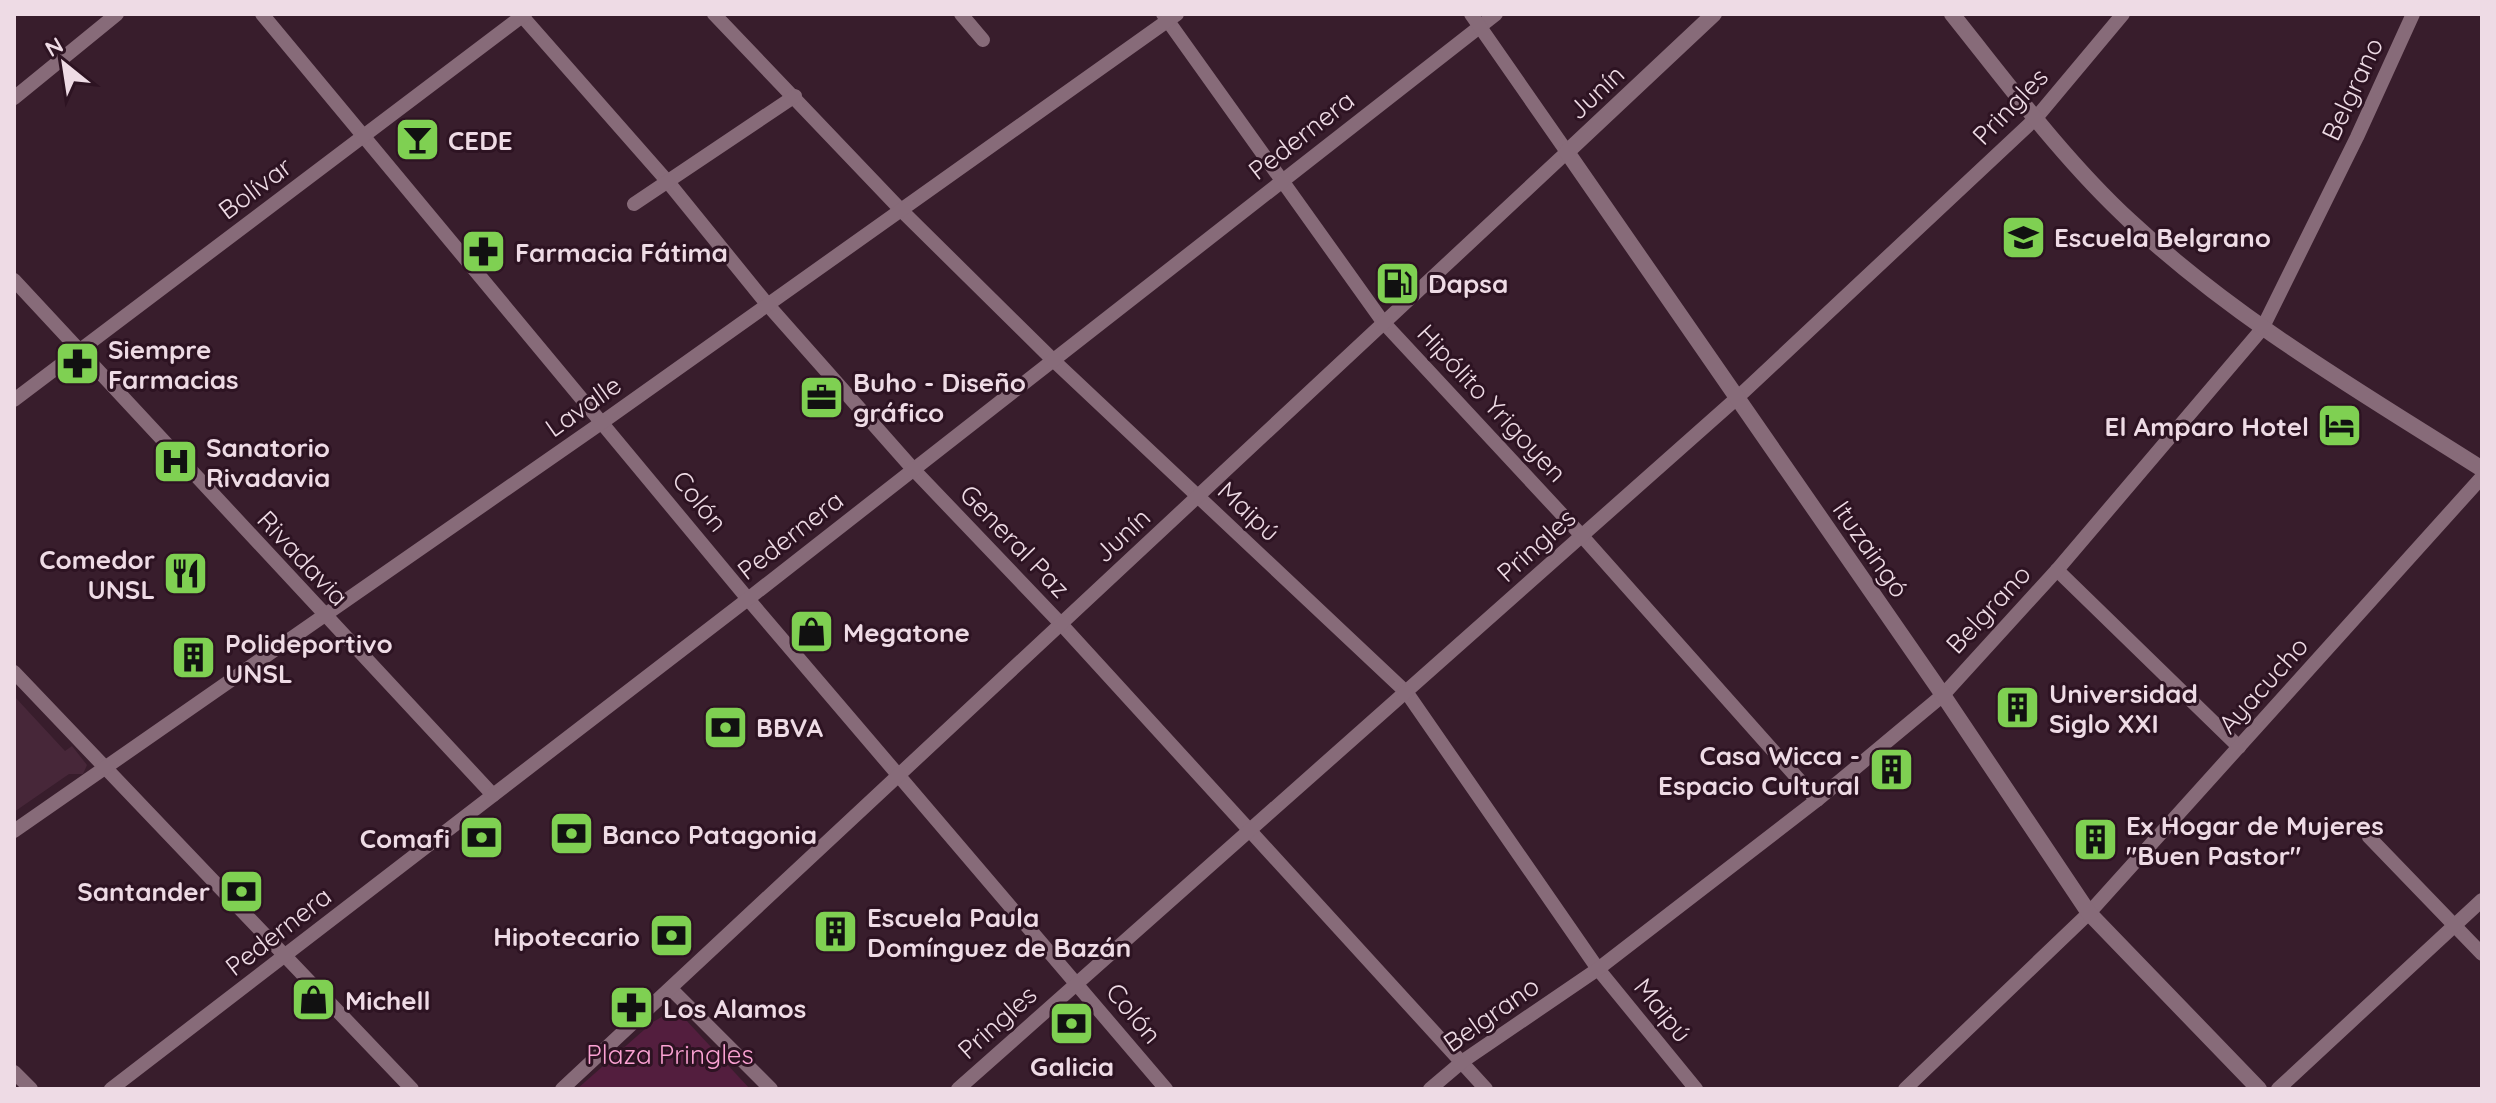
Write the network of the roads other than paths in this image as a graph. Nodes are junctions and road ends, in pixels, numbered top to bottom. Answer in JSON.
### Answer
{"nodes":[{"id":1,"x":117,"y":14,"type":"edge"},
{"id":2,"x":262,"y":14,"type":"edge"},
{"id":3,"x":714,"y":14,"type":"edge"},
{"id":4,"x":961,"y":14,"type":"edge"},
{"id":5,"x":1496,"y":14,"type":"edge"},
{"id":6,"x":1714,"y":14,"type":"edge"},
{"id":7,"x":1952,"y":14,"type":"edge"},
{"id":8,"x":2123,"y":14,"type":"edge"},
{"id":9,"x":2413,"y":14,"type":"edge"},
{"id":10,"x":524,"y":15,"type":"edge"},
{"id":11,"x":1169,"y":16,"type":"edge"},
{"id":12,"x":1475,"y":20,"type":"edge"},
{"id":13,"x":983,"y":40,"type":"dead end"},
{"id":14,"x":795,"y":96,"type":"junction"},
{"id":15,"x":14,"y":98,"type":"edge"},
{"id":16,"x":2036,"y":118,"type":"junction"},
{"id":17,"x":364,"y":135,"type":"junction"},
{"id":18,"x":1567,"y":152,"type":"junction"},
{"id":19,"x":1283,"y":179,"type":"junction"},
{"id":20,"x":668,"y":182,"type":"junction"},
{"id":21,"x":634,"y":204,"type":"dead end"},
{"id":22,"x":901,"y":210,"type":"junction"},
{"id":23,"x":14,"y":280,"type":"edge"},
{"id":24,"x":767,"y":304,"type":"junction"},
{"id":25,"x":1383,"y":322,"type":"junction"},
{"id":26,"x":2262,"y":329,"type":"junction"},
{"id":27,"x":79,"y":352,"type":"junction"},
{"id":28,"x":1053,"y":360,"type":"junction"},
{"id":29,"x":1737,"y":398,"type":"junction"},
{"id":30,"x":14,"y":400,"type":"edge"},
{"id":31,"x":604,"y":421,"type":"junction"},
{"id":32,"x":913,"y":469,"type":"junction"},
{"id":33,"x":2482,"y":469,"type":"edge"},
{"id":34,"x":2482,"y":477,"type":"edge"},
{"id":35,"x":1199,"y":496,"type":"junction"},
{"id":36,"x":1582,"y":536,"type":"junction"},
{"id":37,"x":2057,"y":570,"type":"junction"},
{"id":38,"x":748,"y":599,"type":"junction"},
{"id":39,"x":323,"y":616,"type":"junction"},
{"id":40,"x":1062,"y":625,"type":"junction"},
{"id":41,"x":14,"y":672,"type":"edge"},
{"id":42,"x":1407,"y":693,"type":"junction"},
{"id":43,"x":1943,"y":695,"type":"junction"},
{"id":44,"x":2239,"y":747,"type":"junction"},
{"id":45,"x":104,"y":769,"type":"junction"},
{"id":46,"x":900,"y":774,"type":"junction"},
{"id":47,"x":493,"y":795,"type":"junction"},
{"id":48,"x":1817,"y":800,"type":"junction"},
{"id":49,"x":14,"y":831,"type":"edge"},
{"id":50,"x":1250,"y":833,"type":"junction"},
{"id":51,"x":2369,"y":837,"type":"dead end"},
{"id":52,"x":2482,"y":900,"type":"edge"},
{"id":53,"x":2089,"y":913,"type":"junction"},
{"id":54,"x":2455,"y":926,"type":"junction"},
{"id":55,"x":2482,"y":954,"type":"edge"},
{"id":56,"x":283,"y":957,"type":"junction"},
{"id":57,"x":1598,"y":969,"type":"junction"},
{"id":58,"x":1077,"y":983,"type":"junction"},
{"id":59,"x":671,"y":989,"type":"junction"},
{"id":60,"x":1463,"y":1061,"type":"junction"},
{"id":61,"x":14,"y":1072,"type":"edge"},
{"id":62,"x":31,"y":1089,"type":"edge"},
{"id":63,"x":111,"y":1089,"type":"edge"},
{"id":64,"x":412,"y":1089,"type":"edge"},
{"id":65,"x":562,"y":1089,"type":"edge"},
{"id":66,"x":771,"y":1089,"type":"edge"},
{"id":67,"x":958,"y":1089,"type":"edge"},
{"id":68,"x":1166,"y":1089,"type":"edge"},
{"id":69,"x":1430,"y":1089,"type":"edge"},
{"id":70,"x":1486,"y":1089,"type":"edge"},
{"id":71,"x":1696,"y":1089,"type":"edge"},
{"id":72,"x":1905,"y":1089,"type":"edge"},
{"id":73,"x":2259,"y":1089,"type":"edge"},
{"id":74,"x":2278,"y":1089,"type":"edge"}],
"edges":[{"from":1,"to":15,"type":"street"},
{"from":2,"to":17,"type":"street","name":"Colón"},
{"from":3,"to":14,"type":"street","name":"Maipú"},
{"from":4,"to":13,"type":"street"},
{"from":5,"to":12,"type":"street","name":"Pedernera"},
{"from":6,"to":18,"type":"street","name":"Junín"},
{"from":7,"to":16,"type":"street"},
{"from":8,"to":16,"type":"street","name":"Pringles"},
{"from":9,"to":26,"type":"street","name":"Belgrano"},
{"from":10,"to":17,"type":"street","name":"Bolívar"},
{"from":10,"to":20,"type":"street","name":"General Paz"},
{"from":11,"to":19,"type":"street","name":"Hipólito Yrigoyen"},
{"from":11,"to":22,"type":"street","name":"Lavalle"},
{"from":12,"to":18,"type":"street","name":"Ituzaingó"},
{"from":12,"to":19,"type":"street","name":"Pedernera"},
{"from":14,"to":20,"type":"street"},
{"from":14,"to":22,"type":"street","name":"Maipú"},
{"from":16,"to":26,"type":"street"},
{"from":16,"to":29,"type":"street","name":"Pringles"},
{"from":17,"to":27,"type":"street","name":"Bolívar"},
{"from":17,"to":31,"type":"street","name":"Colón"},
{"from":18,"to":25,"type":"street","name":"Junín"},
{"from":18,"to":29,"type":"street","name":"Ituzaingó"},
{"from":19,"to":25,"type":"street","name":"Hipólito Yrigoyen"},
{"from":19,"to":28,"type":"street","name":"Pedernera"},
{"from":20,"to":21,"type":"street"},
{"from":20,"to":24,"type":"street","name":"General Paz"},
{"from":22,"to":24,"type":"street","name":"Lavalle"},
{"from":22,"to":28,"type":"street","name":"Maipú"},
{"from":23,"to":27,"type":"street","name":"Rivadavia"},
{"from":24,"to":31,"type":"street","name":"Lavalle"},
{"from":24,"to":32,"type":"street","name":"General Paz"},
{"from":25,"to":35,"type":"street","name":"Junín"},
{"from":25,"to":36,"type":"street","name":"Hipólito Yrigoyen"},
{"from":26,"to":33,"type":"street"},
{"from":26,"to":37,"type":"street","name":"Belgrano"},
{"from":27,"to":30,"type":"street","name":"Bolívar"},
{"from":27,"to":39,"type":"street","name":"Rivadavia"},
{"from":28,"to":32,"type":"street","name":"Pedernera"},
{"from":28,"to":35,"type":"street","name":"Maipú"},
{"from":29,"to":36,"type":"street","name":"Pringles"},
{"from":29,"to":43,"type":"street","name":"Ituzaingó"},
{"from":31,"to":38,"type":"street","name":"Colón"},
{"from":31,"to":39,"type":"street","name":"Lavalle"},
{"from":32,"to":38,"type":"street","name":"Pedernera"},
{"from":32,"to":40,"type":"street","name":"General Paz"},
{"from":34,"to":44,"type":"street","name":"Ayacucho"},
{"from":35,"to":40,"type":"street","name":"Junín"},
{"from":35,"to":42,"type":"street","name":"Maipú"},
{"from":36,"to":42,"type":"street","name":"Pringles"},
{"from":36,"to":48,"type":"street","name":"Hipólito Yrigoyen"},
{"from":37,"to":43,"type":"street","name":"Belgrano"},
{"from":37,"to":44,"type":"street"},
{"from":38,"to":46,"type":"street","name":"Colón"},
{"from":38,"to":47,"type":"street","name":"Pedernera"},
{"from":39,"to":45,"type":"street","name":"Lavalle"},
{"from":39,"to":47,"type":"street","name":"Rivadavia"},
{"from":40,"to":46,"type":"street","name":"Junín"},
{"from":40,"to":50,"type":"street","name":"General Paz"},
{"from":41,"to":45,"type":"street"},
{"from":42,"to":50,"type":"street","name":"Pringles"},
{"from":42,"to":57,"type":"street","name":"Maipú"},
{"from":43,"to":48,"type":"street","name":"Belgrano"},
{"from":43,"to":53,"type":"street","name":"Ituzaingó"},
{"from":44,"to":53,"type":"street","name":"Ayacucho"},
{"from":45,"to":49,"type":"street","name":"Lavalle"},
{"from":45,"to":56,"type":"street"},
{"from":46,"to":58,"type":"street","name":"Colón"},
{"from":46,"to":59,"type":"street","name":"Junín"},
{"from":47,"to":56,"type":"street","name":"Pedernera"},
{"from":48,"to":57,"type":"street","name":"Belgrano"},
{"from":50,"to":58,"type":"street","name":"Pringles"},
{"from":50,"to":60,"type":"street","name":"General Paz"},
{"from":51,"to":54,"type":"street"},
{"from":52,"to":54,"type":"street"},
{"from":53,"to":72,"type":"street","name":"Ayacucho"},
{"from":53,"to":73,"type":"street","name":"Ituzaingó"},
{"from":54,"to":55,"type":"street"},
{"from":54,"to":74,"type":"street"},
{"from":56,"to":63,"type":"street","name":"Pedernera"},
{"from":56,"to":64,"type":"street"},
{"from":57,"to":60,"type":"street","name":"Belgrano"},
{"from":57,"to":71,"type":"street","name":"Maipú"},
{"from":58,"to":67,"type":"street","name":"Pringles"},
{"from":58,"to":68,"type":"street","name":"Colón"},
{"from":59,"to":65,"type":"street","name":"Junín"},
{"from":59,"to":66,"type":"street"},
{"from":60,"to":69,"type":"street","name":"Belgrano"},
{"from":60,"to":70,"type":"street","name":"General Paz"},
{"from":61,"to":62,"type":"street"}]}
